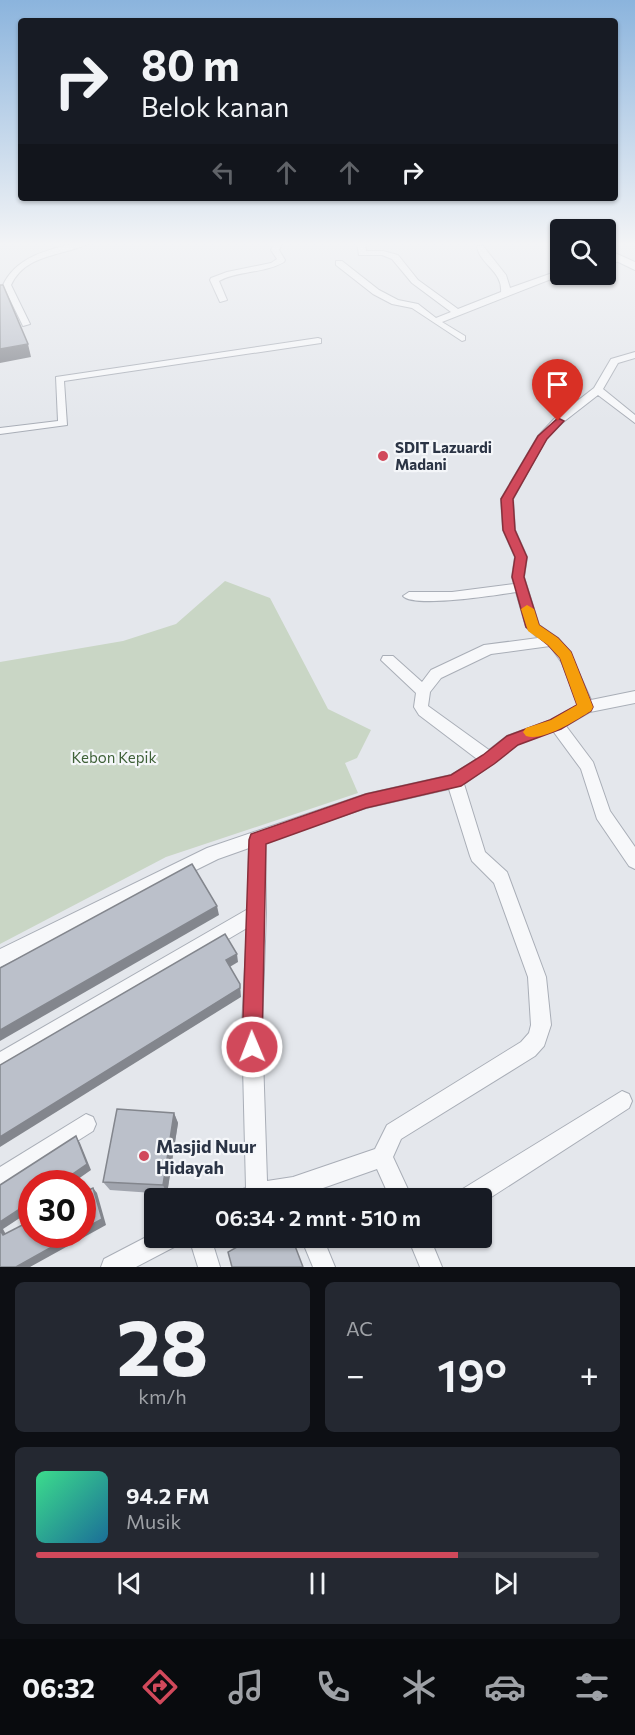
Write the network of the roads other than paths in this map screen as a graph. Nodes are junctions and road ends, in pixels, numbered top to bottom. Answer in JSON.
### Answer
{"nodes":[{"id":1,"x":15,"y":302,"type":"edge"},
{"id":2,"x":396,"y":302,"type":"edge"},
{"id":3,"x":443,"y":302,"type":"edge"},
{"id":4,"x":486,"y":302,"type":"edge"},
{"id":5,"x":458,"y":313,"type":"junction"},
{"id":6,"x":435,"y":321,"type":"junction"},
{"id":7,"x":26,"y":324,"type":"dead end"},
{"id":8,"x":462,"y":338,"type":"dead end"},
{"id":9,"x":318,"y":341,"type":"dead end"},
{"id":10,"x":635,"y":355,"type":"edge"},
{"id":11,"x":598,"y":390,"type":"junction"},
{"id":12,"x":635,"y":420,"type":"edge"},
{"id":13,"x":0,"y":431,"type":"edge"},
{"id":14,"x":521,"y":587,"type":"junction"},
{"id":15,"x":409,"y":596,"type":"dead end"},
{"id":16,"x":553,"y":641,"type":"junction"},
{"id":17,"x":388,"y":660,"type":"dead end"},
{"id":18,"x":423,"y":692,"type":"junction"},
{"id":19,"x":635,"y":697,"type":"edge"},
{"id":20,"x":586,"y":707,"type":"junction"},
{"id":21,"x":556,"y":724,"type":"junction"},
{"id":22,"x":489,"y":759,"type":"junction"},
{"id":23,"x":455,"y":781,"type":"junction"},
{"id":24,"x":257,"y":840,"type":"junction"},
{"id":25,"x":635,"y":861,"type":"edge"},
{"id":26,"x":257,"y":914,"type":"junction"},
{"id":27,"x":0,"y":958,"type":"edge"},
{"id":28,"x":0,"y":1063,"type":"edge"},
{"id":29,"x":622,"y":1101,"type":"dead end"},
{"id":30,"x":86,"y":1124,"type":"dead end"},
{"id":31,"x":382,"y":1156,"type":"junction"},
{"id":32,"x":0,"y":1179,"type":"edge"},
{"id":33,"x":253,"y":1188,"type":"edge"},
{"id":34,"x":307,"y":1188,"type":"edge"},
{"id":35,"x":396,"y":1188,"type":"edge"},
{"id":36,"x":485,"y":1188,"type":"edge"},
{"id":37,"x":149,"y":1248,"type":"edge"},
{"id":38,"x":203,"y":1248,"type":"edge"},
{"id":39,"x":316,"y":1248,"type":"edge"},
{"id":40,"x":423,"y":1248,"type":"edge"},
{"id":41,"x":112,"y":1267,"type":"edge"},
{"id":42,"x":209,"y":1267,"type":"edge"},
{"id":43,"x":324,"y":1267,"type":"edge"},
{"id":44,"x":431,"y":1267,"type":"edge"}],
"edges":[{"from":1,"to":7,"type":"street"},
{"from":2,"to":6,"type":"street"},
{"from":3,"to":5,"type":"street"},
{"from":4,"to":5,"type":"street"},
{"from":5,"to":6,"type":"street"},
{"from":6,"to":8,"type":"street"},
{"from":9,"to":13,"type":"street"},
{"from":10,"to":11,"type":"street"},
{"from":11,"to":12,"type":"street"},
{"from":11,"to":14,"type":"street"},
{"from":14,"to":15,"type":"street"},
{"from":14,"to":16,"type":"street"},
{"from":16,"to":18,"type":"street"},
{"from":16,"to":20,"type":"street"},
{"from":17,"to":18,"type":"street"},
{"from":18,"to":22,"type":"street"},
{"from":19,"to":20,"type":"street"},
{"from":20,"to":21,"type":"street"},
{"from":21,"to":22,"type":"street"},
{"from":21,"to":25,"type":"street"},
{"from":22,"to":23,"type":"street"},
{"from":23,"to":24,"type":"street"},
{"from":23,"to":31,"type":"street"},
{"from":24,"to":26,"type":"street"},
{"from":24,"to":27,"type":"street"},
{"from":26,"to":28,"type":"street"},
{"from":26,"to":33,"type":"street"},
{"from":29,"to":36,"type":"street"},
{"from":30,"to":32,"type":"street"},
{"from":31,"to":34,"type":"street"},
{"from":31,"to":35,"type":"street"},
{"from":37,"to":41,"type":"street"},
{"from":38,"to":42,"type":"street"},
{"from":39,"to":43,"type":"street"},
{"from":40,"to":44,"type":"street"}]}
